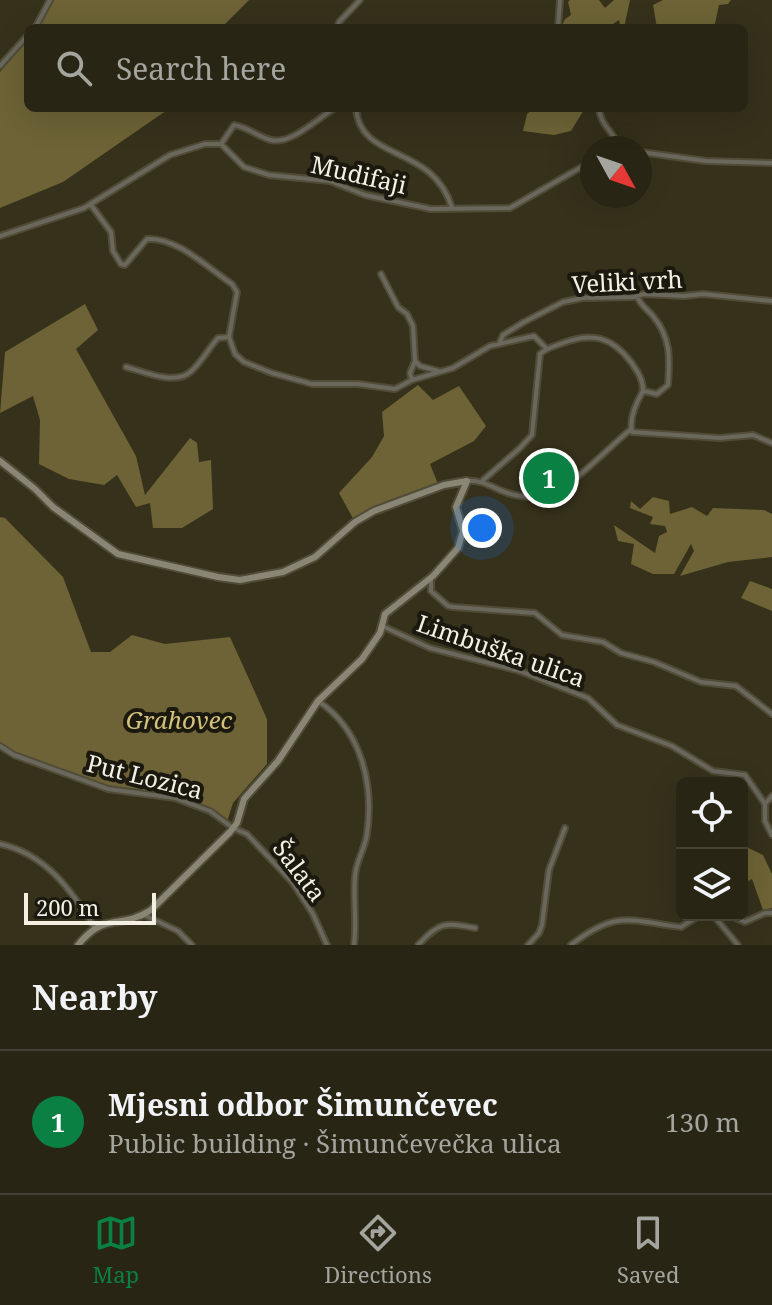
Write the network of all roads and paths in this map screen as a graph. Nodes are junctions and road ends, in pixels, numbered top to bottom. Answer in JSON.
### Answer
{"nodes":[{"id":1,"x":50,"y":0,"type":"edge"},
{"id":2,"x":360,"y":0,"type":"edge"},
{"id":3,"x":560,"y":0,"type":"edge"},
{"id":4,"x":37,"y":24,"type":"edge"},
{"id":5,"x":338,"y":24,"type":"edge"},
{"id":6,"x":558,"y":24,"type":"edge"},
{"id":7,"x":24,"y":39,"type":"edge"},
{"id":8,"x":0,"y":66,"type":"edge"},
{"id":9,"x":328,"y":112,"type":"edge"},
{"id":10,"x":357,"y":112,"type":"edge"},
{"id":11,"x":600,"y":112,"type":"edge"},
{"id":12,"x":613,"y":136,"type":"edge"},
{"id":13,"x":221,"y":144,"type":"junction"},
{"id":14,"x":652,"y":154,"type":"edge"},
{"id":15,"x":772,"y":163,"type":"edge"},
{"id":16,"x":580,"y":168,"type":"edge"},
{"id":17,"x":91,"y":205,"type":"junction"},
{"id":18,"x":452,"y":208,"type":"junction"},
{"id":19,"x":0,"y":236,"type":"edge"},
{"id":20,"x":381,"y":274,"type":"dead end"},
{"id":21,"x":637,"y":296,"type":"junction"},
{"id":22,"x":772,"y":301,"type":"edge"},
{"id":23,"x":229,"y":337,"type":"junction"},
{"id":24,"x":499,"y":344,"type":"junction"},
{"id":25,"x":547,"y":349,"type":"junction"},
{"id":26,"x":415,"y":361,"type":"junction"},
{"id":27,"x":126,"y":367,"type":"dead end"},
{"id":28,"x":438,"y":371,"type":"junction"},
{"id":29,"x":412,"y":380,"type":"junction"},
{"id":30,"x":643,"y":391,"type":"junction"},
{"id":31,"x":630,"y":430,"type":"junction"},
{"id":32,"x":772,"y":443,"type":"edge"},
{"id":33,"x":0,"y":461,"type":"edge"},
{"id":34,"x":467,"y":481,"type":"junction"},
{"id":35,"x":481,"y":482,"type":"junction"},
{"id":36,"x":433,"y":576,"type":"junction"},
{"id":37,"x":417,"y":588,"type":"junction"},
{"id":38,"x":431,"y":591,"type":"junction"},
{"id":39,"x":382,"y":626,"type":"junction"},
{"id":40,"x":318,"y":701,"type":"junction"},
{"id":41,"x":772,"y":714,"type":"edge"},
{"id":42,"x":0,"y":746,"type":"edge"},
{"id":43,"x":772,"y":796,"type":"edge"},
{"id":44,"x":765,"y":804,"type":"junction"},
{"id":45,"x":233,"y":828,"type":"junction"},
{"id":46,"x":565,"y":828,"type":"dead end"},
{"id":47,"x":772,"y":835,"type":"edge"},
{"id":48,"x":0,"y":844,"type":"edge"},
{"id":49,"x":772,"y":913,"type":"edge"},
{"id":50,"x":144,"y":914,"type":"junction"},
{"id":51,"x":690,"y":921,"type":"edge"},
{"id":52,"x":718,"y":921,"type":"edge"},
{"id":53,"x":748,"y":921,"type":"edge"},
{"id":54,"x":94,"y":927,"type":"junction"},
{"id":55,"x":475,"y":928,"type":"dead end"},
{"id":56,"x":78,"y":945,"type":"edge"},
{"id":57,"x":192,"y":945,"type":"edge"},
{"id":58,"x":327,"y":945,"type":"edge"},
{"id":59,"x":354,"y":945,"type":"edge"},
{"id":60,"x":418,"y":945,"type":"edge"},
{"id":61,"x":528,"y":945,"type":"edge"},
{"id":62,"x":571,"y":945,"type":"edge"},
{"id":63,"x":738,"y":945,"type":"edge"}],
"edges":[{"from":1,"to":4,"type":"street"},
{"from":2,"to":5,"type":"street"},
{"from":3,"to":6,"type":"street"},
{"from":7,"to":8,"type":"street"},
{"from":9,"to":13,"type":"street","name":"Mudifaji"},
{"from":10,"to":18,"type":"street","name":"Mudifaji"},
{"from":11,"to":12,"type":"street"},
{"from":13,"to":17,"type":"street","name":"Mudifaji"},
{"from":13,"to":18,"type":"street","name":"Mudifaji"},
{"from":14,"to":15,"type":"street"},
{"from":16,"to":18,"type":"street","name":"Mudifaji"},
{"from":17,"to":19,"type":"street","name":"Mudifaji"},
{"from":17,"to":23,"type":"street"},
{"from":20,"to":26,"type":"street"},
{"from":21,"to":22,"type":"street","name":"Veliki vrh"},
{"from":21,"to":24,"type":"street","name":"Veliki vrh"},
{"from":21,"to":30,"type":"street"},
{"from":23,"to":27,"type":"street"},
{"from":23,"to":29,"type":"street"},
{"from":24,"to":25,"type":"street"},
{"from":24,"to":28,"type":"street"},
{"from":25,"to":30,"type":"street"},
{"from":25,"to":35,"type":"street"},
{"from":26,"to":28,"type":"street"},
{"from":26,"to":29,"type":"street"},
{"from":28,"to":29,"type":"street"},
{"from":30,"to":31,"type":"street"},
{"from":31,"to":32,"type":"street"},
{"from":31,"to":35,"type":"street"},
{"from":33,"to":34,"type":"street"},
{"from":34,"to":35,"type":"street"},
{"from":34,"to":36,"type":"street"},
{"from":36,"to":37,"type":"street"},
{"from":36,"to":38,"type":"street"},
{"from":37,"to":38,"type":"street"},
{"from":37,"to":39,"type":"street"},
{"from":38,"to":41,"type":"street"},
{"from":39,"to":40,"type":"street"},
{"from":39,"to":44,"type":"street","name":"Limbuška ulica"},
{"from":40,"to":45,"type":"street"},
{"from":40,"to":59,"type":"street"},
{"from":42,"to":45,"type":"street","name":"Put Lozica"},
{"from":43,"to":44,"type":"street"},
{"from":44,"to":47,"type":"street","name":"Limbuška ulica"},
{"from":45,"to":50,"type":"street"},
{"from":45,"to":58,"type":"street","name":"Šalata"},
{"from":46,"to":61,"type":"street"},
{"from":48,"to":54,"type":"street"},
{"from":49,"to":53,"type":"street"},
{"from":50,"to":54,"type":"street"},
{"from":50,"to":57,"type":"street"},
{"from":51,"to":62,"type":"street"},
{"from":52,"to":63,"type":"street"},
{"from":54,"to":56,"type":"street"},
{"from":55,"to":60,"type":"street"}]}
